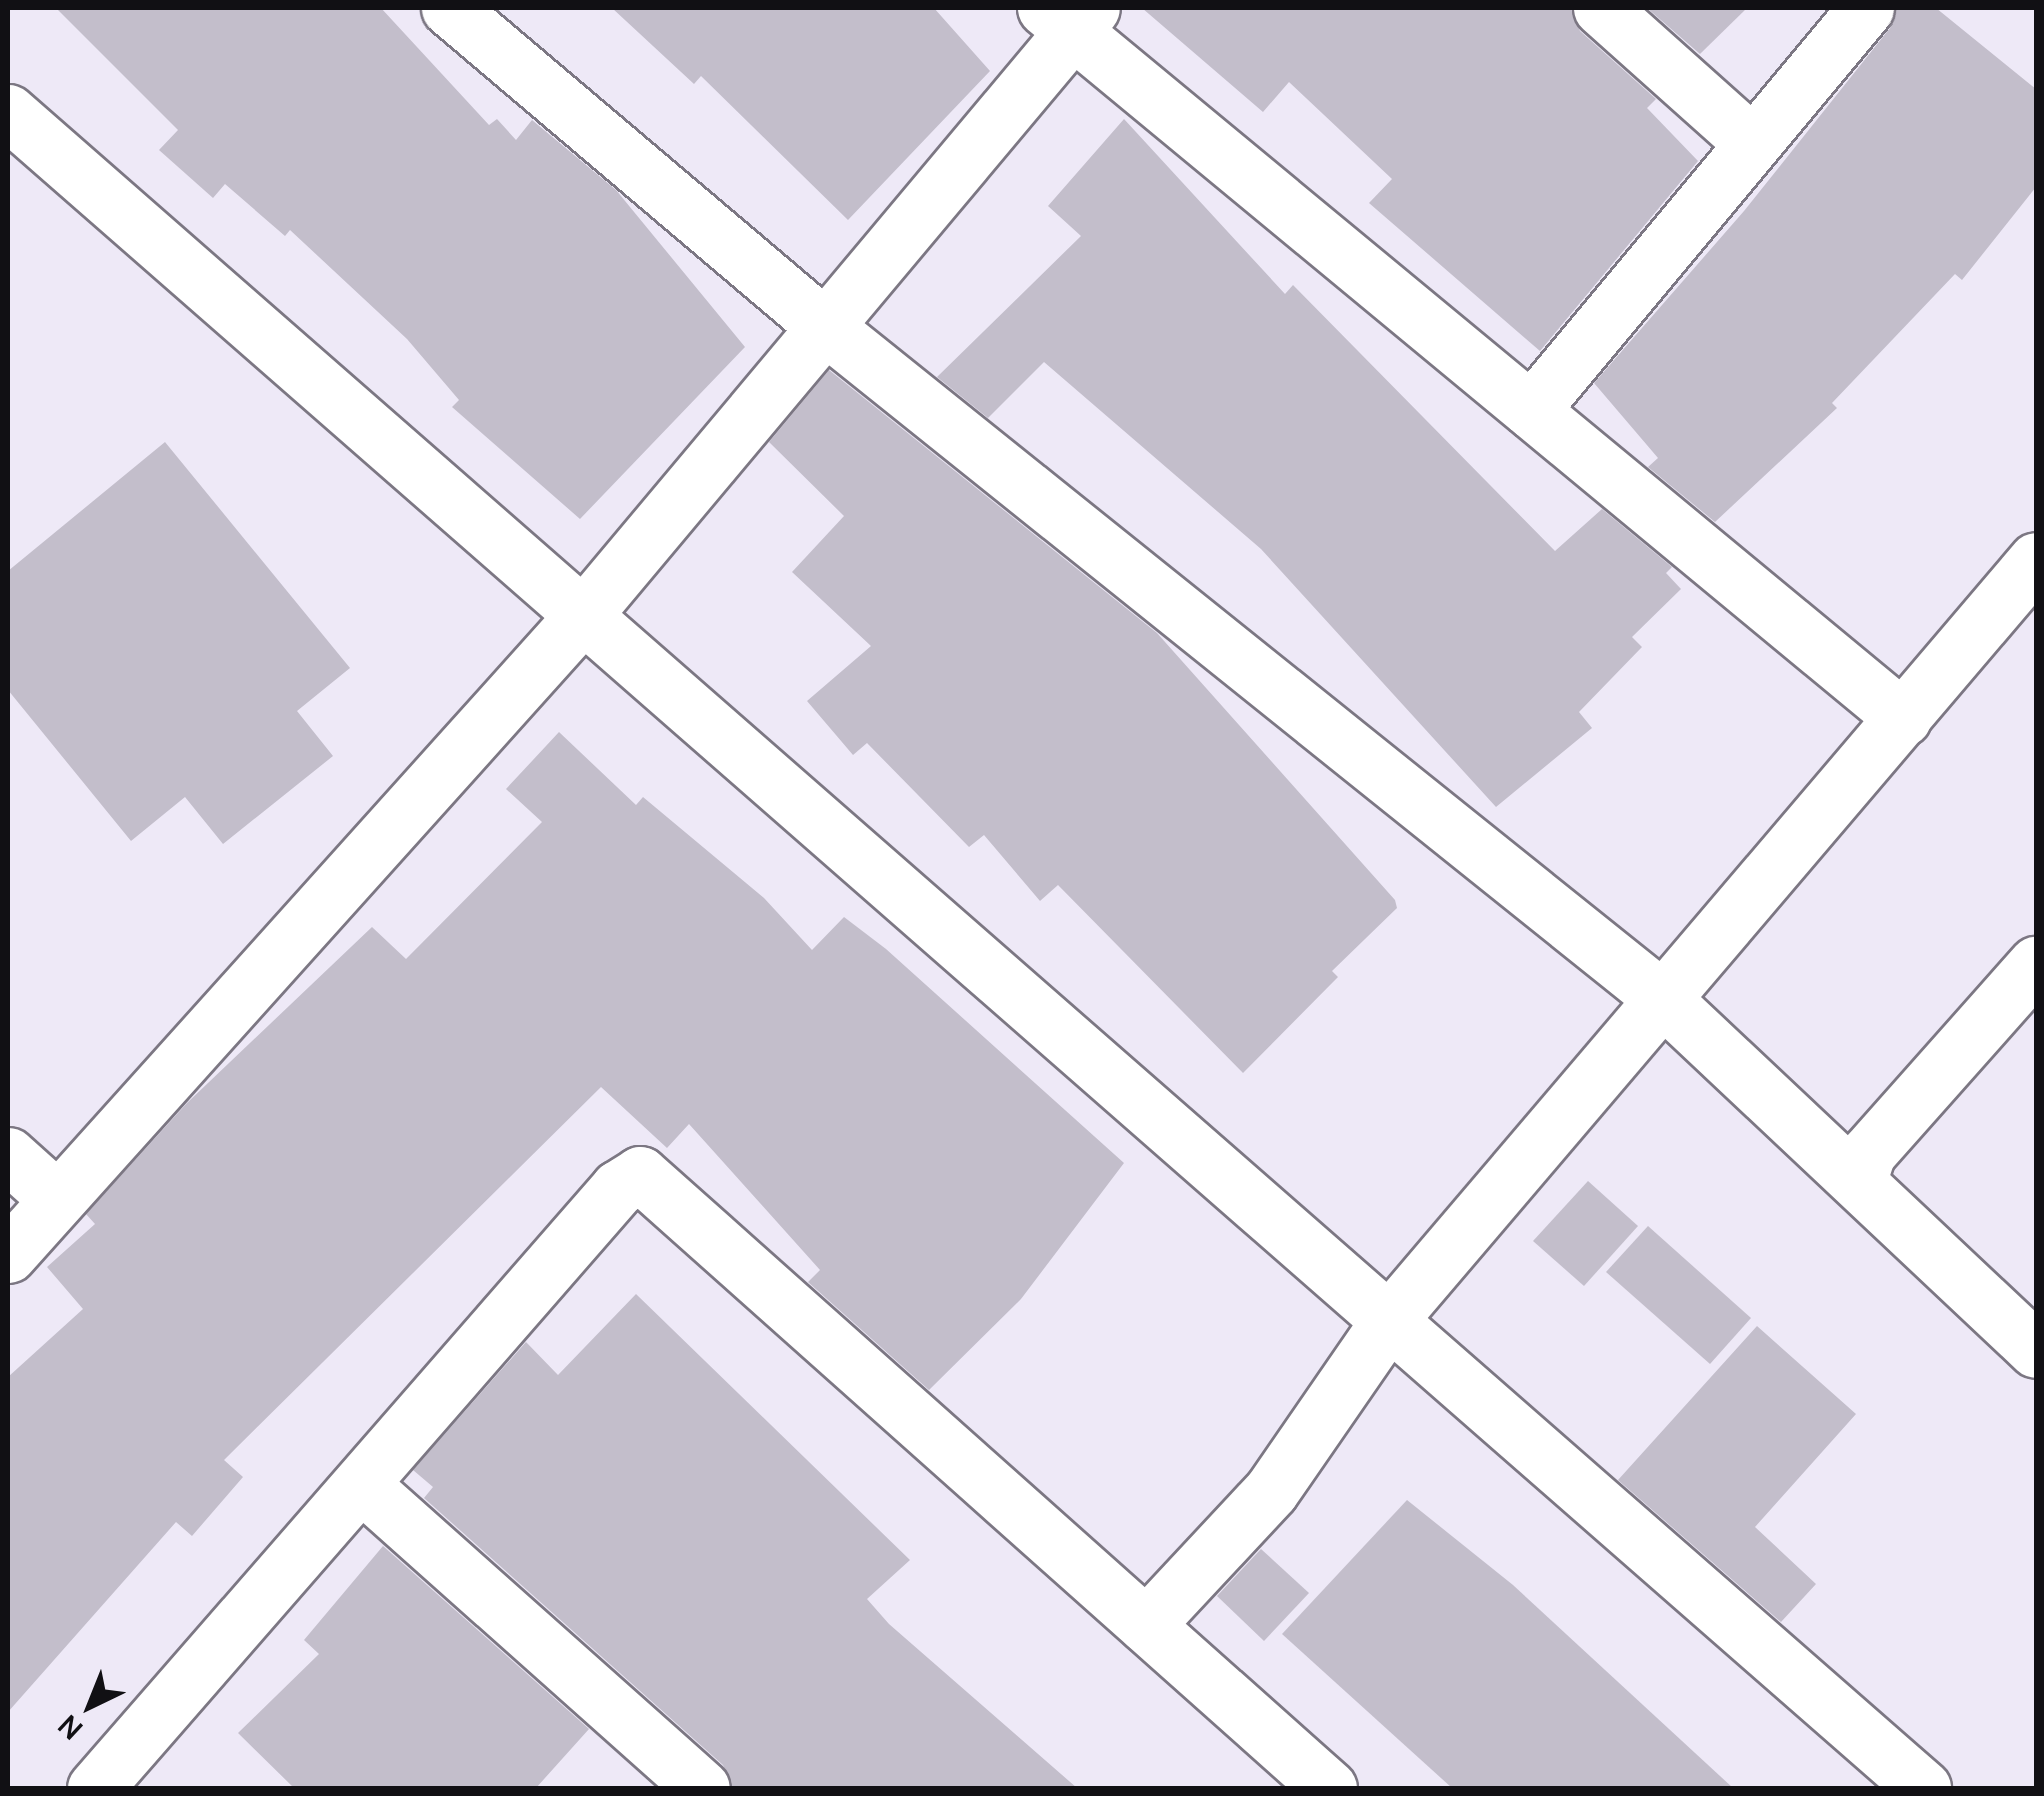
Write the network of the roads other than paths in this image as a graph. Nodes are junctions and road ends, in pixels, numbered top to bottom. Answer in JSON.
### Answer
{"nodes":[{"id":1,"x":449,"y":8,"type":"edge"},
{"id":2,"x":1601,"y":8,"type":"edge"},
{"id":3,"x":1866,"y":8,"type":"edge"},
{"id":4,"x":1069,"y":15,"type":"edge"},
{"id":5,"x":8,"y":112,"type":"edge"},
{"id":6,"x":1750,"y":142,"type":"junction"},
{"id":7,"x":828,"y":329,"type":"junction"},
{"id":8,"x":1531,"y":410,"type":"junction"},
{"id":9,"x":2036,"y":560,"type":"edge"},
{"id":10,"x":585,"y":612,"type":"junction"},
{"id":11,"x":1903,"y":718,"type":"junction"},
{"id":12,"x":2036,"y":964,"type":"edge"},
{"id":13,"x":1663,"y":998,"type":"junction"},
{"id":14,"x":8,"y":1155,"type":"edge"},
{"id":15,"x":1860,"y":1177,"type":"junction"},
{"id":16,"x":56,"y":1198,"type":"junction"},
{"id":17,"x":8,"y":1255,"type":"edge"},
{"id":18,"x":1389,"y":1320,"type":"junction"},
{"id":19,"x":2036,"y":1350,"type":"edge"},
{"id":20,"x":362,"y":1485,"type":"junction"},
{"id":21,"x":1146,"y":1625,"type":"junction"},
{"id":22,"x":105,"y":1785,"type":"edge"},
{"id":23,"x":702,"y":1788,"type":"edge"},
{"id":24,"x":1329,"y":1788,"type":"edge"},
{"id":25,"x":1924,"y":1788,"type":"edge"}],
"edges":[{"from":1,"to":7,"type":"street"},
{"from":2,"to":6,"type":"street"},
{"from":3,"to":6,"type":"street"},
{"from":4,"to":7,"type":"street"},
{"from":4,"to":8,"type":"street"},
{"from":5,"to":10,"type":"street"},
{"from":6,"to":8,"type":"street"},
{"from":7,"to":10,"type":"street"},
{"from":7,"to":13,"type":"street"},
{"from":8,"to":11,"type":"street"},
{"from":9,"to":11,"type":"street"},
{"from":10,"to":16,"type":"street"},
{"from":10,"to":18,"type":"street"},
{"from":11,"to":13,"type":"street"},
{"from":12,"to":15,"type":"street"},
{"from":13,"to":15,"type":"street"},
{"from":13,"to":18,"type":"street"},
{"from":14,"to":16,"type":"street"},
{"from":15,"to":19,"type":"street"},
{"from":16,"to":17,"type":"street"},
{"from":18,"to":21,"type":"street"},
{"from":18,"to":25,"type":"street"},
{"from":20,"to":21,"type":"street"},
{"from":20,"to":22,"type":"street"},
{"from":20,"to":23,"type":"street"},
{"from":21,"to":24,"type":"street"}]}
